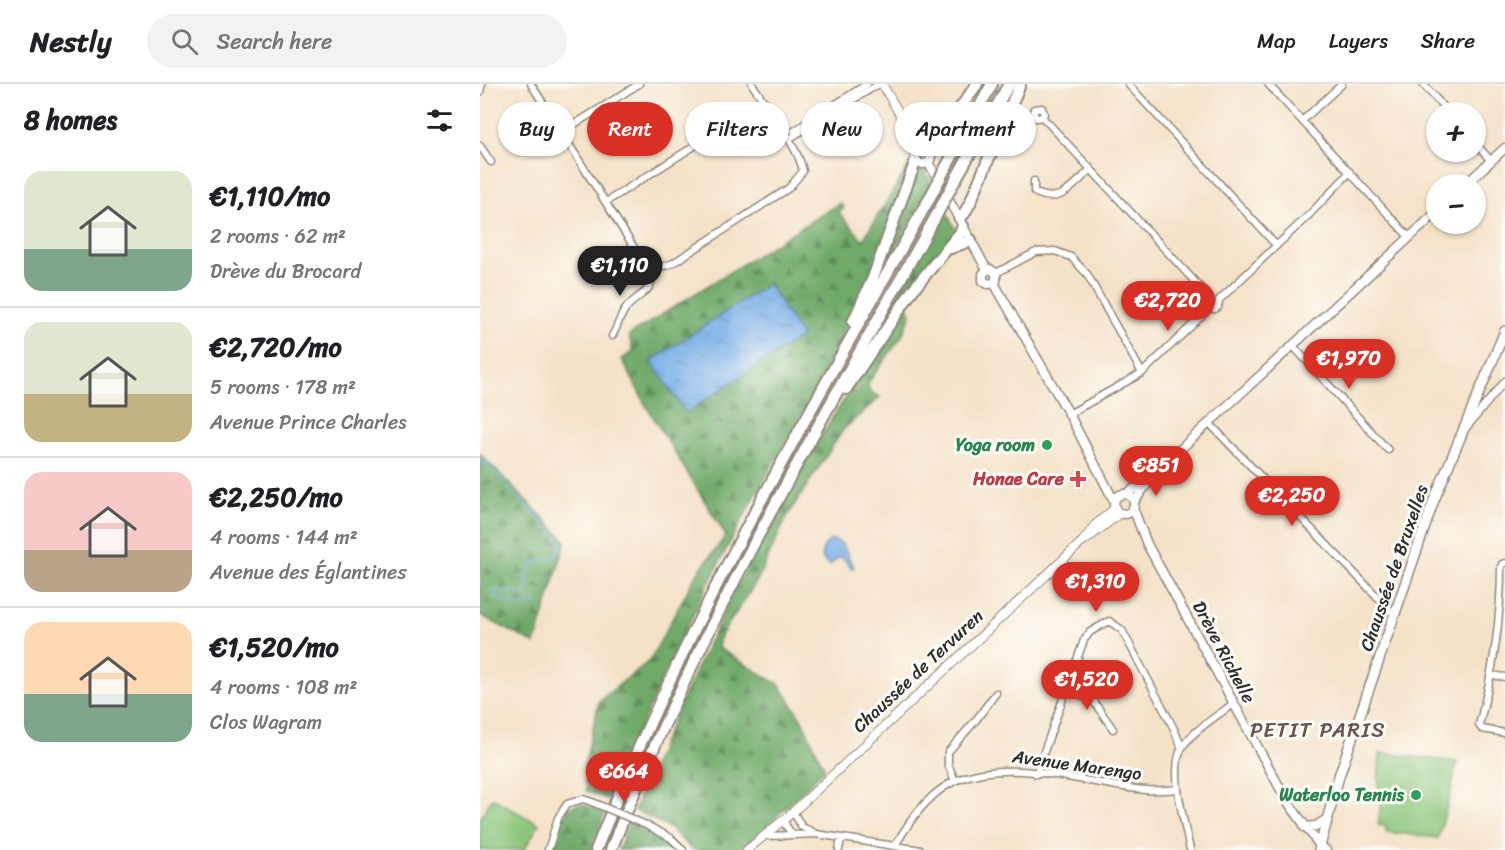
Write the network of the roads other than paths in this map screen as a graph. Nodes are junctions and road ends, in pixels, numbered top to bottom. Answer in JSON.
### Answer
{"nodes":[{"id":1,"x":482,"y":84,"type":"edge"},
{"id":2,"x":531,"y":84,"type":"edge"},
{"id":3,"x":639,"y":84,"type":"edge"},
{"id":4,"x":752,"y":84,"type":"edge"},
{"id":5,"x":867,"y":84,"type":"edge"},
{"id":6,"x":880,"y":84,"type":"edge"},
{"id":7,"x":977,"y":84,"type":"edge"},
{"id":8,"x":992,"y":84,"type":"edge"},
{"id":9,"x":1009,"y":84,"type":"edge"},
{"id":10,"x":1020,"y":84,"type":"edge"},
{"id":11,"x":1128,"y":84,"type":"edge"},
{"id":12,"x":1268,"y":84,"type":"edge"},
{"id":13,"x":1342,"y":84,"type":"edge"},
{"id":14,"x":1423,"y":84,"type":"edge"},
{"id":15,"x":480,"y":92,"type":"edge"},
{"id":16,"x":543,"y":102,"type":"edge"},
{"id":17,"x":764,"y":102,"type":"edge"},
{"id":18,"x":964,"y":102,"type":"edge"},
{"id":19,"x":1439,"y":102,"type":"edge"},
{"id":20,"x":895,"y":108,"type":"edge"},
{"id":21,"x":1042,"y":117,"type":"dead end"},
{"id":22,"x":1302,"y":121,"type":"junction"},
{"id":23,"x":575,"y":124,"type":"edge"},
{"id":24,"x":789,"y":136,"type":"edge"},
{"id":25,"x":789,"y":137,"type":"edge"},
{"id":26,"x":789,"y":141,"type":"edge"},
{"id":27,"x":480,"y":146,"type":"edge"},
{"id":28,"x":1505,"y":148,"type":"edge"},
{"id":29,"x":685,"y":152,"type":"edge"},
{"id":30,"x":575,"y":153,"type":"edge"},
{"id":31,"x":1486,"y":155,"type":"edge"},
{"id":32,"x":917,"y":156,"type":"edge"},
{"id":33,"x":931,"y":156,"type":"edge"},
{"id":34,"x":922,"y":161,"type":"junction"},
{"id":35,"x":1491,"y":161,"type":"junction"},
{"id":36,"x":491,"y":162,"type":"dead end"},
{"id":37,"x":1091,"y":169,"type":"junction"},
{"id":38,"x":1350,"y":172,"type":"junction"},
{"id":39,"x":1477,"y":174,"type":"edge"},
{"id":40,"x":1034,"y":181,"type":"dead end"},
{"id":41,"x":606,"y":202,"type":"junction"},
{"id":42,"x":961,"y":222,"type":"junction"},
{"id":43,"x":1426,"y":222,"type":"edge"},
{"id":44,"x":1409,"y":237,"type":"junction"},
{"id":45,"x":971,"y":240,"type":"junction"},
{"id":46,"x":1276,"y":245,"type":"junction"},
{"id":47,"x":946,"y":251,"type":"junction"},
{"id":48,"x":652,"y":267,"type":"junction"},
{"id":49,"x":987,"y":270,"type":"junction"},
{"id":50,"x":996,"y":273,"type":"junction"},
{"id":51,"x":994,"y":283,"type":"junction"},
{"id":52,"x":1210,"y":298,"type":"junction"},
{"id":53,"x":1219,"y":300,"type":"junction"},
{"id":54,"x":1210,"y":308,"type":"junction"},
{"id":55,"x":1505,"y":331,"type":"edge"},
{"id":56,"x":612,"y":336,"type":"dead end"},
{"id":57,"x":1293,"y":346,"type":"junction"},
{"id":58,"x":841,"y":356,"type":"junction"},
{"id":59,"x":1142,"y":373,"type":"junction"},
{"id":60,"x":1505,"y":381,"type":"edge"},
{"id":61,"x":827,"y":410,"type":"junction"},
{"id":62,"x":1069,"y":414,"type":"junction"},
{"id":63,"x":1209,"y":423,"type":"junction"},
{"id":64,"x":1463,"y":432,"type":"junction"},
{"id":65,"x":1388,"y":450,"type":"dead end"},
{"id":66,"x":1101,"y":474,"type":"junction"},
{"id":67,"x":1153,"y":476,"type":"junction"},
{"id":68,"x":1124,"y":494,"type":"junction"},
{"id":69,"x":1134,"y":505,"type":"junction"},
{"id":70,"x":1119,"y":509,"type":"junction"},
{"id":71,"x":1142,"y":533,"type":"junction"},
{"id":72,"x":1505,"y":563,"type":"edge"},
{"id":73,"x":1394,"y":614,"type":"junction"},
{"id":74,"x":1502,"y":617,"type":"edge"},
{"id":75,"x":1491,"y":675,"type":"junction"},
{"id":76,"x":1505,"y":677,"type":"edge"},
{"id":77,"x":1065,"y":689,"type":"junction"},
{"id":78,"x":996,"y":693,"type":"dead end"},
{"id":79,"x":1233,"y":704,"type":"junction"},
{"id":80,"x":1113,"y":729,"type":"dead end"},
{"id":81,"x":1505,"y":733,"type":"edge"},
{"id":82,"x":1182,"y":748,"type":"junction"},
{"id":83,"x":1036,"y":774,"type":"junction"},
{"id":84,"x":955,"y":781,"type":"junction"},
{"id":85,"x":1178,"y":789,"type":"junction"},
{"id":86,"x":793,"y":812,"type":"junction"},
{"id":87,"x":785,"y":819,"type":"junction"},
{"id":88,"x":1325,"y":820,"type":"junction"},
{"id":89,"x":1304,"y":826,"type":"junction"},
{"id":90,"x":777,"y":827,"type":"junction"},
{"id":91,"x":792,"y":834,"type":"junction"},
{"id":92,"x":816,"y":834,"type":"junction"},
{"id":93,"x":769,"y":837,"type":"junction"},
{"id":94,"x":841,"y":838,"type":"junction"},
{"id":95,"x":895,"y":846,"type":"junction"},
{"id":96,"x":1322,"y":849,"type":"edge"},
{"id":97,"x":548,"y":850,"type":"edge"},
{"id":98,"x":596,"y":850,"type":"edge"},
{"id":99,"x":611,"y":850,"type":"edge"},
{"id":100,"x":683,"y":850,"type":"edge"},
{"id":101,"x":747,"y":850,"type":"edge"},
{"id":102,"x":755,"y":850,"type":"edge"},
{"id":103,"x":839,"y":850,"type":"edge"},
{"id":104,"x":921,"y":850,"type":"edge"},
{"id":105,"x":1190,"y":850,"type":"edge"}],
"edges":[{"from":1,"to":15,"type":"street"},
{"from":2,"to":16,"type":"street"},
{"from":3,"to":23,"type":"street"},
{"from":4,"to":17,"type":"street"},
{"from":5,"to":24,"type":"street"},
{"from":6,"to":20,"type":"street"},
{"from":6,"to":25,"type":"street"},
{"from":7,"to":18,"type":"highway"},
{"from":8,"to":58,"type":"highway","bridge":true},
{"from":9,"to":61,"type":"highway","bridge":true},
{"from":10,"to":42,"type":"highway"},
{"from":11,"to":46,"type":"street"},
{"from":12,"to":22,"type":"street"},
{"from":13,"to":22,"type":"street"},
{"from":14,"to":19,"type":"street"},
{"from":21,"to":37,"type":"street"},
{"from":22,"to":38,"type":"street"},
{"from":26,"to":48,"type":"street"},
{"from":27,"to":36,"type":"street"},
{"from":28,"to":35,"type":"main road"},
{"from":29,"to":41,"type":"street"},
{"from":30,"to":41,"type":"street"},
{"from":31,"to":35,"type":"street"},
{"from":32,"to":34,"type":"main road"},
{"from":33,"to":34,"type":"main road"},
{"from":34,"to":42,"type":"main road"},
{"from":34,"to":58,"type":"highway"},
{"from":35,"to":39,"type":"main road"},
{"from":37,"to":40,"type":"street"},
{"from":37,"to":52,"type":"street"},
{"from":38,"to":44,"type":"street"},
{"from":38,"to":46,"type":"street"},
{"from":41,"to":48,"type":"street"},
{"from":42,"to":45,"type":"main road"},
{"from":42,"to":47,"type":"highway"},
{"from":43,"to":44,"type":"main road"},
{"from":44,"to":57,"type":"main road"},
{"from":45,"to":47,"type":"highway"},
{"from":45,"to":49,"type":"main road"},
{"from":46,"to":53,"type":"street"},
{"from":47,"to":61,"type":"highway"},
{"from":48,"to":56,"type":"street"},
{"from":49,"to":50,"type":"main road"},
{"from":49,"to":51,"type":"main road"},
{"from":50,"to":51,"type":"main road"},
{"from":50,"to":59,"type":"street"},
{"from":51,"to":62,"type":"main road","name":"Drève Richelle"},
{"from":52,"to":53,"type":"street"},
{"from":52,"to":54,"type":"street"},
{"from":53,"to":54,"type":"street"},
{"from":54,"to":59,"type":"street"},
{"from":55,"to":64,"type":"main road","name":"Chaussée de Bruxelles"},
{"from":57,"to":63,"type":"main road"},
{"from":57,"to":65,"type":"street"},
{"from":58,"to":98,"type":"highway"},
{"from":59,"to":62,"type":"street"},
{"from":60,"to":64,"type":"street"},
{"from":61,"to":99,"type":"highway"},
{"from":62,"to":66,"type":"main road","name":"Drève Richelle"},
{"from":63,"to":67,"type":"main road"},
{"from":63,"to":73,"type":"street"},
{"from":64,"to":73,"type":"main road","name":"Chaussée de Bruxelles"},
{"from":66,"to":68,"type":"main road","name":"Drève Richelle"},
{"from":66,"to":70,"type":"main road","name":"Drève Richelle"},
{"from":67,"to":68,"type":"main road"},
{"from":67,"to":69,"type":"main road"},
{"from":68,"to":69,"type":"main road","name":"Drève Richelle"},
{"from":68,"to":70,"type":"main road"},
{"from":69,"to":70,"type":"main road"},
{"from":69,"to":71,"type":"main road","name":"Drève Richelle"},
{"from":70,"to":71,"type":"main road","name":"Drève Richelle"},
{"from":70,"to":86,"type":"street","name":"Chaussée de Tervuren"},
{"from":71,"to":79,"type":"main road","name":"Drève Richelle"},
{"from":72,"to":74,"type":"street"},
{"from":73,"to":88,"type":"main road","name":"Chaussée de Bruxelles"},
{"from":74,"to":75,"type":"street"},
{"from":75,"to":76,"type":"street"},
{"from":75,"to":81,"type":"street"},
{"from":77,"to":80,"type":"street"},
{"from":77,"to":82,"type":"street"},
{"from":77,"to":83,"type":"street"},
{"from":78,"to":84,"type":"street"},
{"from":79,"to":82,"type":"street"},
{"from":79,"to":89,"type":"main road","name":"Drève Richelle"},
{"from":82,"to":85,"type":"street"},
{"from":83,"to":84,"type":"street","name":"Avenue Marengo"},
{"from":83,"to":85,"type":"street","name":"Avenue Marengo"},
{"from":84,"to":95,"type":"street","name":"Avenue Marengo"},
{"from":85,"to":105,"type":"street"},
{"from":86,"to":87,"type":"street","name":"Chaussée de Tervuren"},
{"from":86,"to":92,"type":"street"},
{"from":87,"to":90,"type":"street","name":"Chaussée de Tervuren"},
{"from":87,"to":91,"type":"street"},
{"from":88,"to":89,"type":"main road"},
{"from":88,"to":96,"type":"main road","name":"Chaussée de Bruxelles"},
{"from":89,"to":96,"type":"main road","name":"Drève Richelle"},
{"from":90,"to":93,"type":"street","name":"Chaussée de Tervuren"},
{"from":90,"to":101,"type":"street","name":"Chaussée de Tervuren"},
{"from":91,"to":92,"type":"street"},
{"from":91,"to":93,"type":"street"},
{"from":92,"to":94,"type":"street"},
{"from":93,"to":102,"type":"street","name":"Chaussée de Tervuren"},
{"from":94,"to":95,"type":"street"},
{"from":94,"to":103,"type":"street"},
{"from":95,"to":104,"type":"street"},
{"from":97,"to":100,"type":"street","bridge":true}]}
